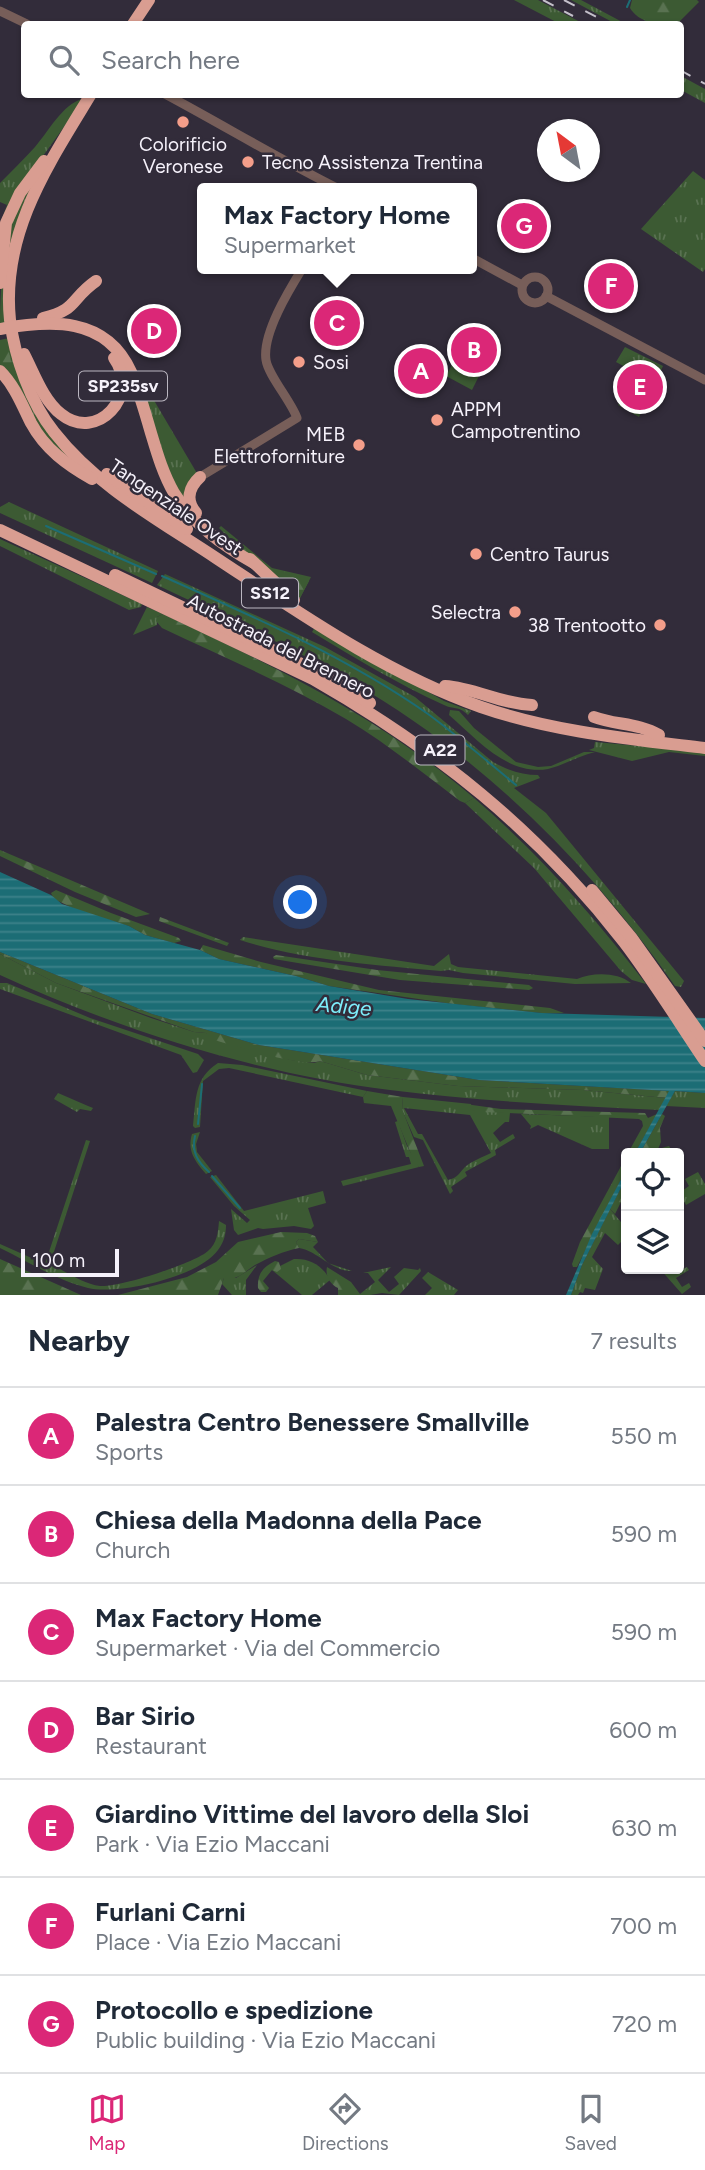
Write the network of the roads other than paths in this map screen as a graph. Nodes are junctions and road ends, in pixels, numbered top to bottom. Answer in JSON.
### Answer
{"nodes":[{"id":1,"x":149,"y":0,"type":"edge"},
{"id":2,"x":157,"y":0,"type":"edge"},
{"id":3,"x":0,"y":11,"type":"edge"},
{"id":4,"x":21,"y":21,"type":"edge"},
{"id":5,"x":136,"y":21,"type":"edge"},
{"id":6,"x":144,"y":21,"type":"edge"},
{"id":7,"x":89,"y":98,"type":"edge"},
{"id":8,"x":96,"y":98,"type":"edge"},
{"id":9,"x":173,"y":98,"type":"edge"},
{"id":10,"x":81,"y":117,"type":"junction"},
{"id":11,"x":66,"y":134,"type":"junction"},
{"id":12,"x":327,"y":183,"type":"edge"},
{"id":13,"x":477,"y":261,"type":"edge"},
{"id":14,"x":299,"y":274,"type":"edge"},
{"id":15,"x":96,"y":281,"type":"dead end"},
{"id":16,"x":0,"y":283,"type":"edge"},
{"id":17,"x":522,"y":285,"type":"junction"},
{"id":18,"x":546,"y":296,"type":"junction"},
{"id":19,"x":10,"y":323,"type":"edge"},
{"id":20,"x":33,"y":324,"type":"junction"},
{"id":21,"x":11,"y":337,"type":"edge"},
{"id":22,"x":24,"y":354,"type":"junction"},
{"id":23,"x":0,"y":371,"type":"edge"},
{"id":24,"x":705,"y":380,"type":"edge"},
{"id":25,"x":200,"y":477,"type":"joint"},
{"id":26,"x":117,"y":493,"type":"junction"},
{"id":27,"x":0,"y":522,"type":"edge"},
{"id":28,"x":0,"y":530,"type":"edge"},
{"id":29,"x":254,"y":563,"type":"junction"},
{"id":30,"x":148,"y":595,"type":"junction"},
{"id":31,"x":294,"y":600,"type":"junction"},
{"id":32,"x":439,"y":687,"type":"junction"},
{"id":33,"x":532,"y":705,"type":"dead end"},
{"id":34,"x":594,"y":717,"type":"dead end"},
{"id":35,"x":501,"y":723,"type":"dead end"},
{"id":36,"x":567,"y":738,"type":"dead end"},
{"id":37,"x":658,"y":739,"type":"junction"},
{"id":38,"x":705,"y":740,"type":"edge"},
{"id":39,"x":705,"y":748,"type":"edge"},
{"id":40,"x":660,"y":984,"type":"junction"},
{"id":41,"x":705,"y":1041,"type":"edge"},
{"id":42,"x":705,"y":1061,"type":"edge"}],
"edges":[{"from":1,"to":5,"type":"highway"},
{"from":2,"to":6,"type":"highway"},
{"from":3,"to":4,"type":"street"},
{"from":7,"to":10,"type":"highway","name":"Tangenziale Ovest","number":"SS12"},
{"from":8,"to":10,"type":"highway","name":"Tangenziale Ovest","number":"SS12"},
{"from":9,"to":12,"type":"street"},
{"from":10,"to":11,"type":"highway","name":"Tangenziale Ovest","number":"SS12"},
{"from":10,"to":19,"type":"highway","name":"Tangenziale Ovest","number":"SS12"},
{"from":11,"to":16,"type":"highway"},
{"from":11,"to":19,"type":"highway","name":"Tangenziale Ovest","number":"SS12"},
{"from":13,"to":17,"type":"street"},
{"from":14,"to":25,"type":"street"},
{"from":15,"to":20,"type":"highway"},
{"from":17,"to":18,"type":"street"},
{"from":17,"to":18,"type":"street"},
{"from":18,"to":24,"type":"street"},
{"from":19,"to":20,"type":"highway","number":"SP235sv"},
{"from":19,"to":21,"type":"highway","name":"Tangenziale Ovest","number":"SS12"},
{"from":20,"to":29,"type":"highway","number":"SP235sv"},
{"from":21,"to":22,"type":"highway","name":"Tangenziale Ovest","number":"SS12"},
{"from":21,"to":22,"type":"highway","number":"SP235sv"},
{"from":21,"to":26,"type":"highway","name":"Tangenziale Ovest","number":"SS12"},
{"from":22,"to":31,"type":"highway","name":"Tangenziale Ovest","number":"SS12"},
{"from":23,"to":26,"type":"highway"},
{"from":25,"to":29,"type":"highway"},
{"from":26,"to":32,"type":"highway","name":"Tangenziale Ovest","number":"SS12"},
{"from":27,"to":30,"type":"highway","name":"Autostrada del Brennero","number":"A22"},
{"from":28,"to":30,"type":"highway","name":"Autostrada del Brennero","number":"A22"},
{"from":29,"to":31,"type":"highway","number":"SP235sv"},
{"from":30,"to":40,"type":"highway","name":"Autostrada del Brennero","number":"A22"},
{"from":31,"to":32,"type":"highway","name":"Tangenziale Ovest","number":"SS12"},
{"from":32,"to":33,"type":"highway"},
{"from":32,"to":35,"type":"highway"},
{"from":32,"to":37,"type":"highway","name":"Tangenziale Ovest","number":"SS12"},
{"from":34,"to":37,"type":"highway"},
{"from":36,"to":37,"type":"highway"},
{"from":37,"to":38,"type":"highway","name":"Tangenziale Ovest","number":"SS12"},
{"from":37,"to":39,"type":"highway","name":"Tangenziale Ovest","number":"SS12"},
{"from":40,"to":41,"type":"highway","name":"Autostrada del Brennero","number":"A22"},
{"from":40,"to":42,"type":"highway","name":"Autostrada del Brennero","number":"A22"}]}
